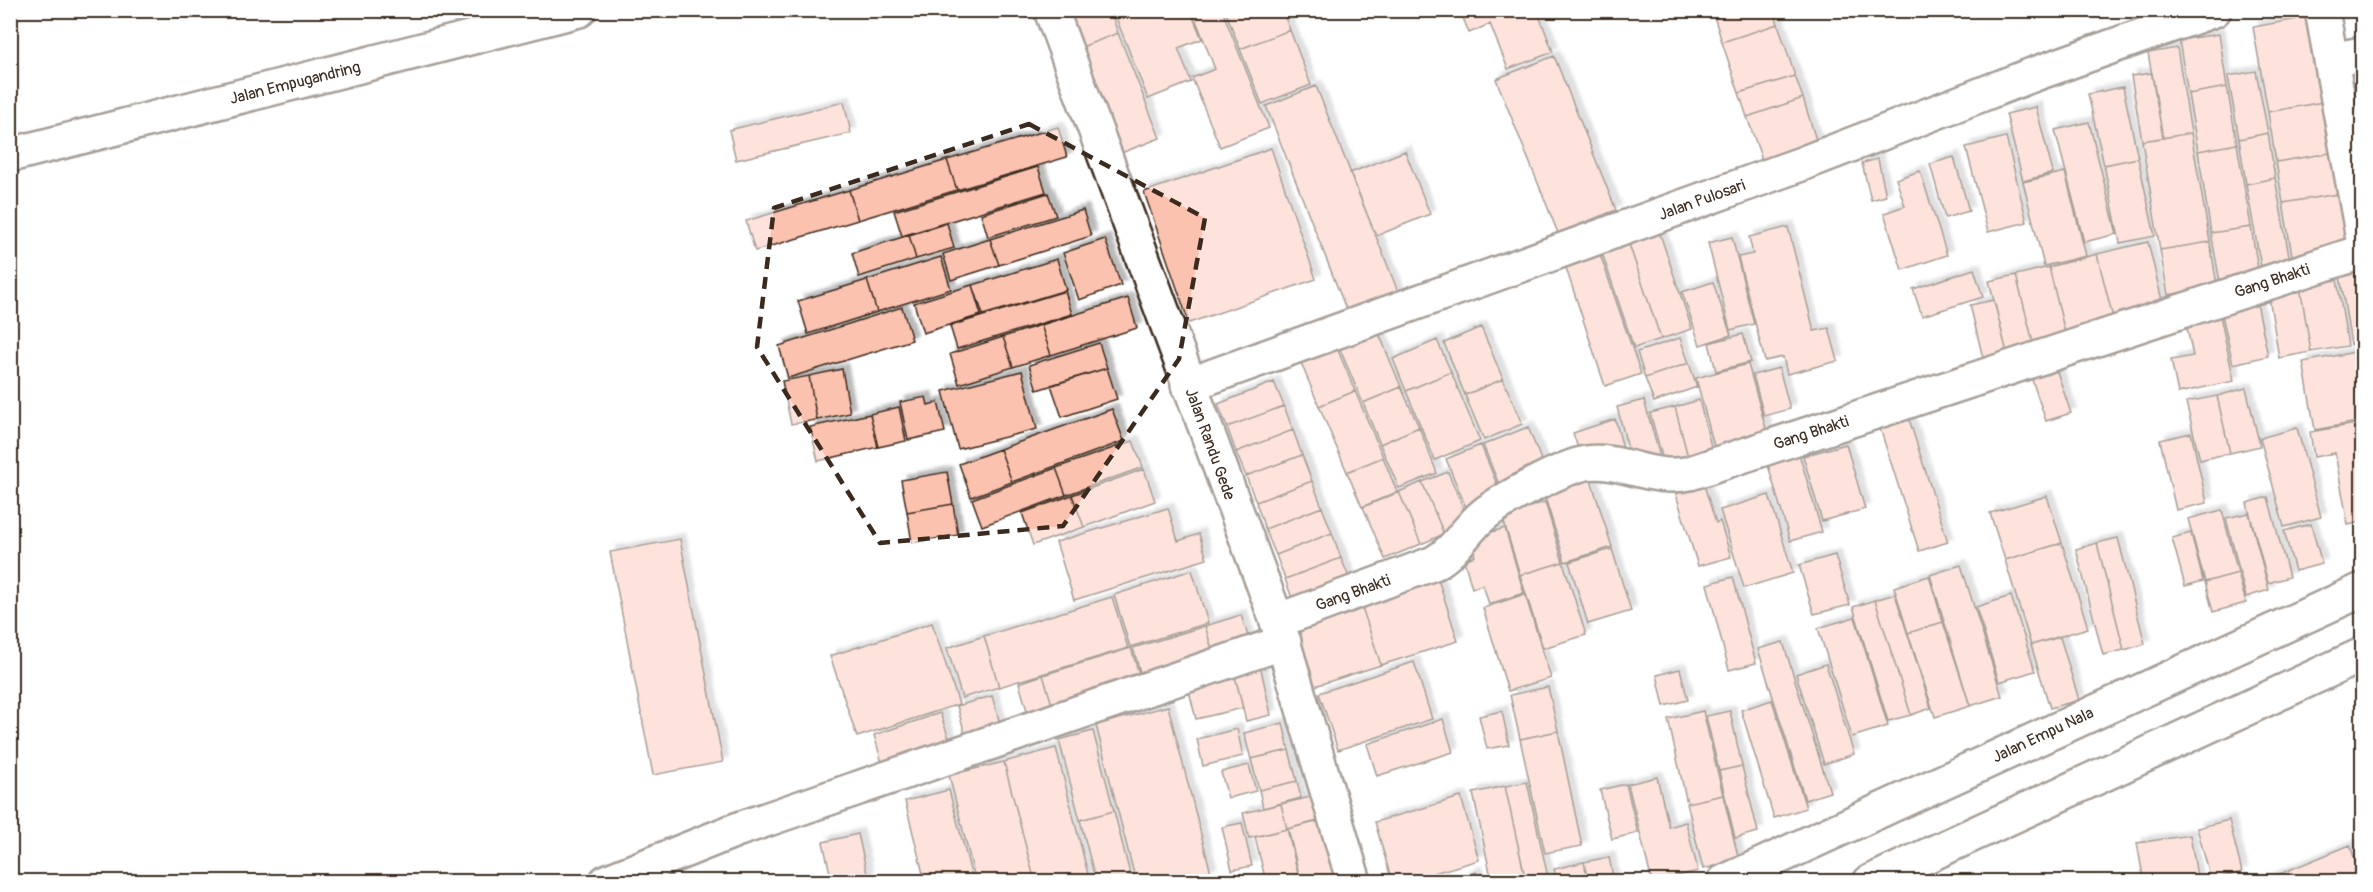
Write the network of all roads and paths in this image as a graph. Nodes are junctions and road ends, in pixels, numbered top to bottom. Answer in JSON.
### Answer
{"nodes":[{"id":1,"x":579,"y":10,"type":"edge"},
{"id":2,"x":1052,"y":10,"type":"edge"},
{"id":3,"x":2214,"y":10,"type":"edge"},
{"id":4,"x":2322,"y":10,"type":"edge"},
{"id":5,"x":2347,"y":57,"type":"edge"},
{"id":6,"x":10,"y":155,"type":"edge"},
{"id":7,"x":2362,"y":233,"type":"edge"},
{"id":8,"x":2362,"y":244,"type":"edge"},
{"id":9,"x":1188,"y":385,"type":"junction"},
{"id":10,"x":2362,"y":590,"type":"edge"},
{"id":11,"x":1280,"y":632,"type":"junction"},
{"id":12,"x":2362,"y":655,"type":"edge"},
{"id":13,"x":606,"y":882,"type":"edge"},
{"id":14,"x":1354,"y":882,"type":"edge"},
{"id":15,"x":1724,"y":882,"type":"edge"},
{"id":16,"x":1870,"y":882,"type":"edge"}],
"edges":[{"from":1,"to":6,"type":"street","name":"Jalan Empugandring"},
{"from":2,"to":9,"type":"street","name":"Jalan Randu Gede"},
{"from":3,"to":9,"type":"street","name":"Jalan Pulosari"},
{"from":4,"to":5,"type":"street"},
{"from":5,"to":7,"type":"street"},
{"from":8,"to":11,"type":"street","name":"Gang Bhakti"},
{"from":9,"to":11,"type":"street","name":"Jalan Randu Gede"},
{"from":10,"to":15,"type":"street","name":"Jalan Empu Nala"},
{"from":11,"to":13,"type":"street","name":"Gang Bhakti"},
{"from":11,"to":14,"type":"street","name":"Jalan Randu Gede"},
{"from":12,"to":16,"type":"street"}]}
